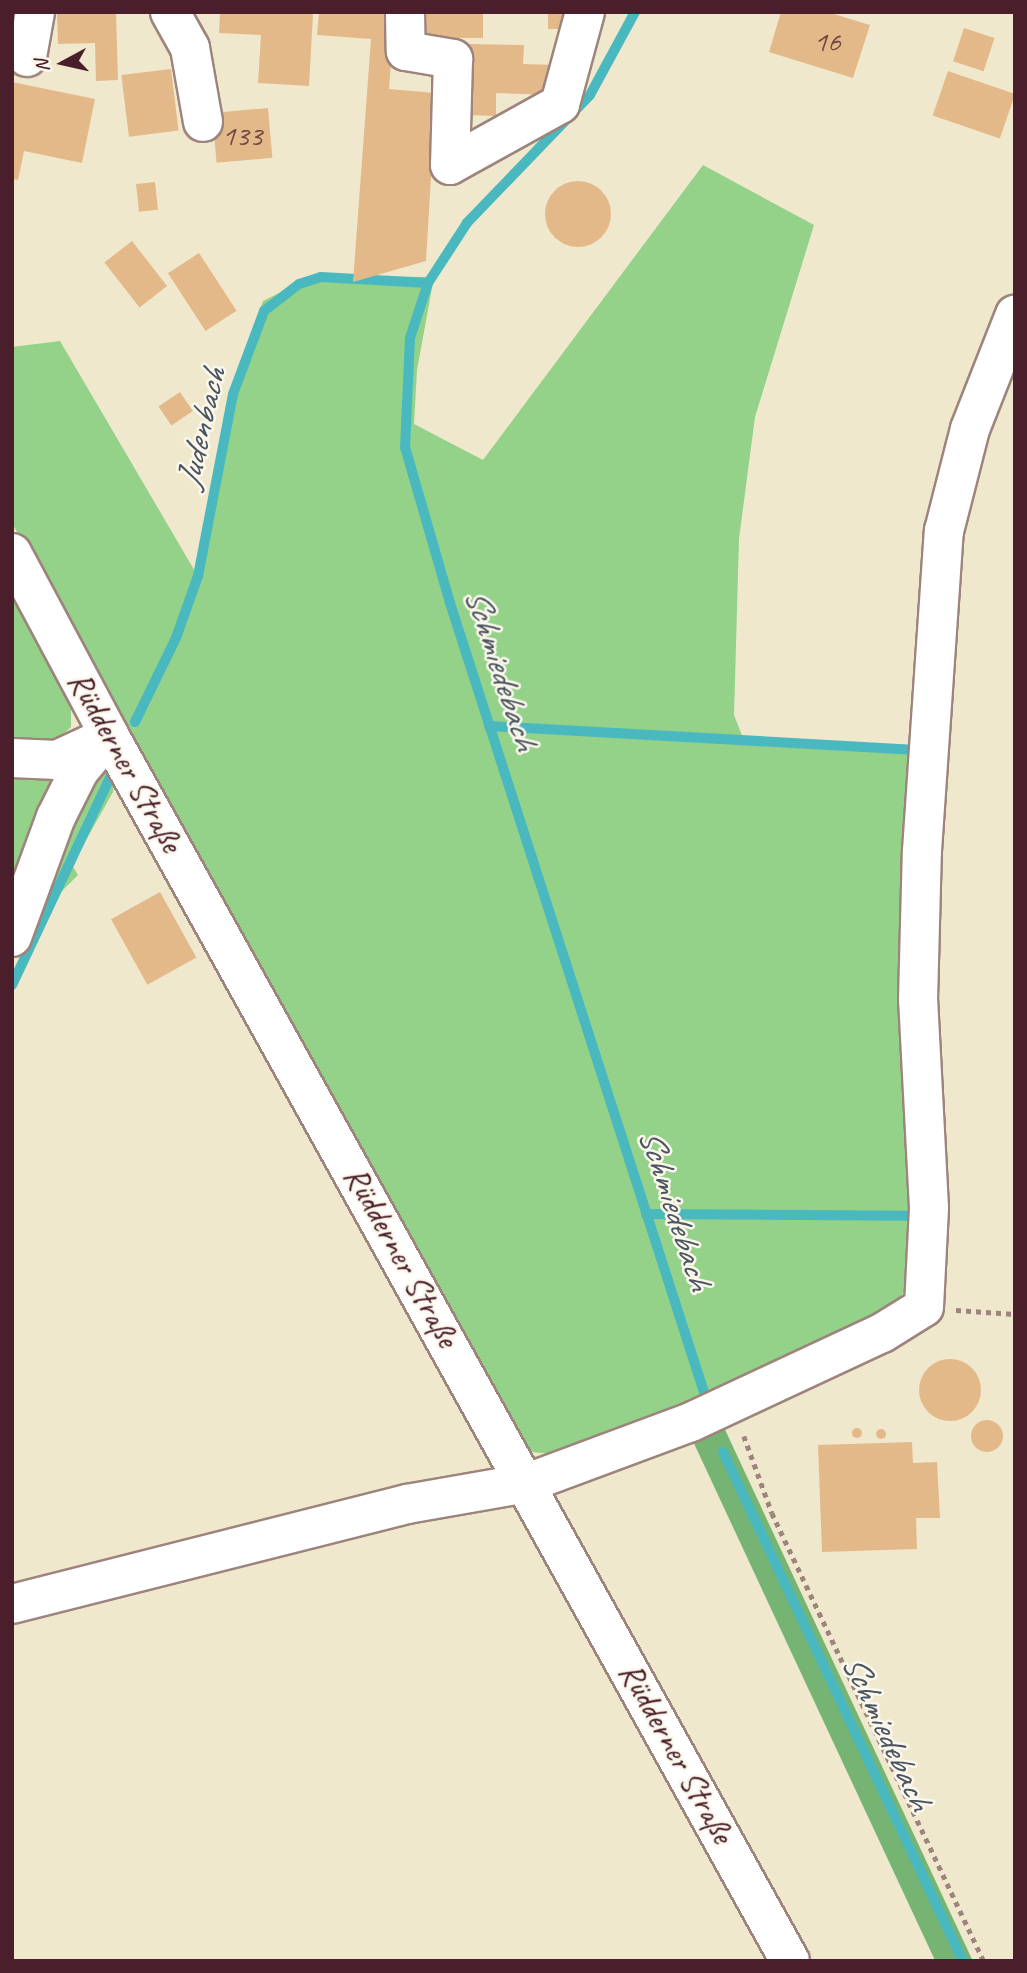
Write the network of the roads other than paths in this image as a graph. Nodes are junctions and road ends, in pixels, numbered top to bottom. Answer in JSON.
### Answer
{"nodes":[{"id":1,"x":35,"y":12,"type":"edge"},
{"id":2,"x":170,"y":12,"type":"edge"},
{"id":3,"x":405,"y":12,"type":"edge"},
{"id":4,"x":585,"y":12,"type":"edge"},
{"id":5,"x":27,"y":57,"type":"dead end"},
{"id":6,"x":203,"y":122,"type":"dead end"},
{"id":7,"x":1015,"y":315,"type":"edge"},
{"id":8,"x":12,"y":553,"type":"edge"},
{"id":9,"x":109,"y":736,"type":"junction"},
{"id":10,"x":12,"y":758,"type":"edge"},
{"id":11,"x":12,"y":937,"type":"edge"},
{"id":12,"x":527,"y":1483,"type":"junction"},
{"id":13,"x":12,"y":1604,"type":"edge"},
{"id":14,"x":790,"y":1961,"type":"edge"}],
"edges":[{"from":1,"to":5,"type":"street"},
{"from":2,"to":6,"type":"street"},
{"from":3,"to":4,"type":"street"},
{"from":7,"to":12,"type":"street"},
{"from":8,"to":9,"type":"street","name":"Rüdderner Straße"},
{"from":9,"to":10,"type":"street"},
{"from":9,"to":11,"type":"street"},
{"from":9,"to":12,"type":"street","name":"Rüdderner Straße"},
{"from":12,"to":13,"type":"street"},
{"from":12,"to":14,"type":"street","name":"Rüdderner Straße"}]}
